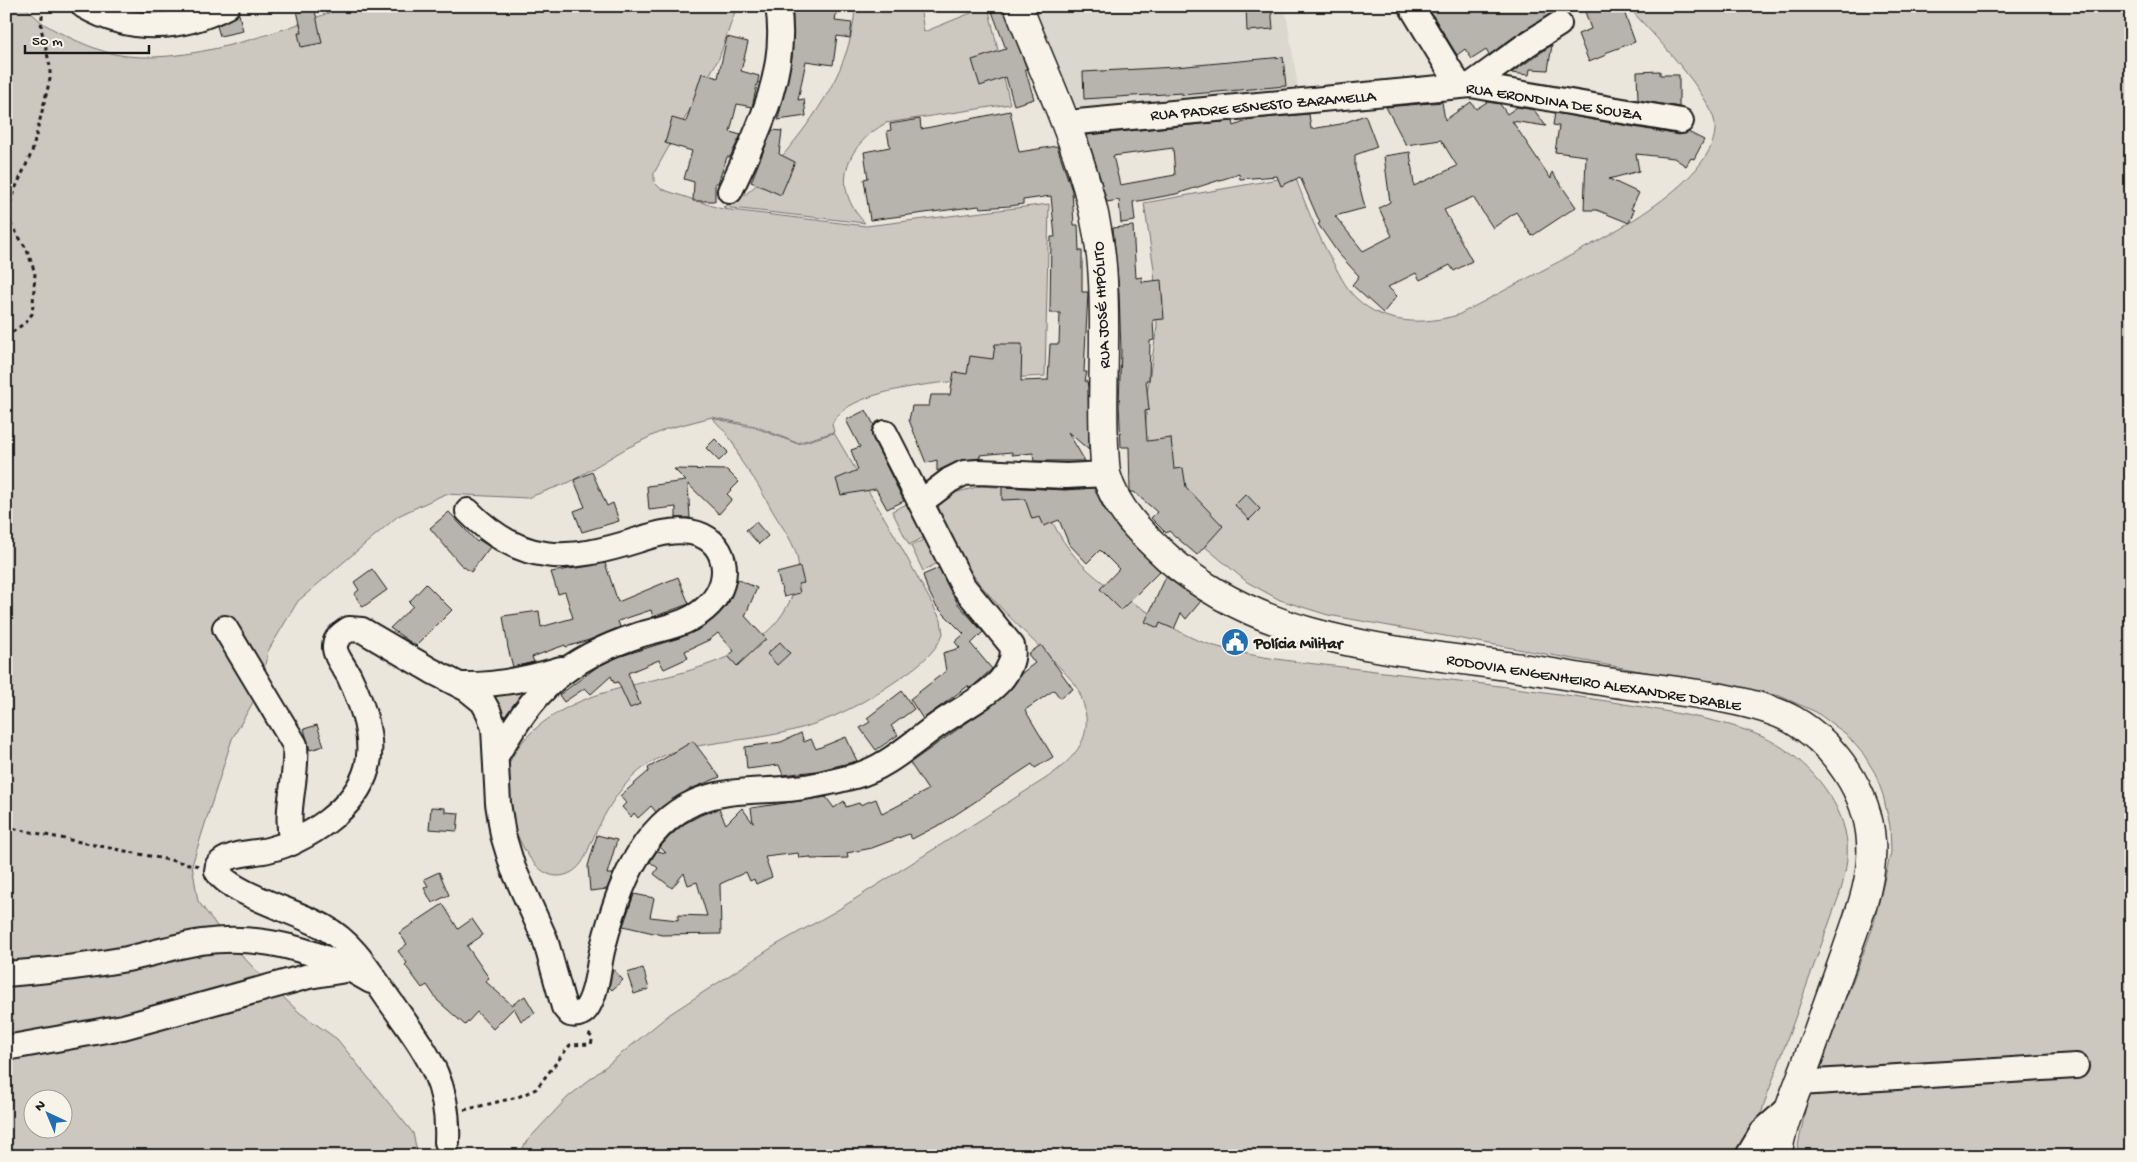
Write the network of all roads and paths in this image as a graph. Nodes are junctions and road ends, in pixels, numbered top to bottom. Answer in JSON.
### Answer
{"nodes":[{"id":1,"x":43,"y":6,"type":"edge"},
{"id":2,"x":84,"y":6,"type":"edge"},
{"id":3,"x":228,"y":6,"type":"edge"},
{"id":4,"x":778,"y":6,"type":"edge"},
{"id":5,"x":1018,"y":6,"type":"edge"},
{"id":6,"x":1411,"y":6,"type":"edge"},
{"id":7,"x":1559,"y":24,"type":"dead end"},
{"id":8,"x":1465,"y":85,"type":"junction"},
{"id":9,"x":1681,"y":121,"type":"dead end"},
{"id":10,"x":1067,"y":123,"type":"junction"},
{"id":11,"x":730,"y":191,"type":"dead end"},
{"id":12,"x":6,"y":338,"type":"edge"},
{"id":13,"x":885,"y":433,"type":"dead end"},
{"id":14,"x":1106,"y":474,"type":"junction"},
{"id":15,"x":925,"y":499,"type":"junction"},
{"id":16,"x":468,"y":511,"type":"dead end"},
{"id":17,"x":1131,"y":521,"type":"joint"},
{"id":18,"x":225,"y":628,"type":"dead end"},
{"id":19,"x":568,"y":667,"type":"junction"},
{"id":20,"x":457,"y":683,"type":"junction"},
{"id":21,"x":496,"y":756,"type":"junction"},
{"id":22,"x":6,"y":827,"type":"edge"},
{"id":23,"x":292,"y":843,"type":"junction"},
{"id":24,"x":217,"y":868,"type":"junction"},
{"id":25,"x":352,"y":969,"type":"junction"},
{"id":26,"x":6,"y":974,"type":"edge"},
{"id":27,"x":381,"y":987,"type":"junction"},
{"id":28,"x":575,"y":1015,"type":"junction"},
{"id":29,"x":6,"y":1048,"type":"edge"},
{"id":30,"x":2076,"y":1066,"type":"dead end"},
{"id":31,"x":1794,"y":1095,"type":"junction"},
{"id":32,"x":447,"y":1114,"type":"junction"},
{"id":33,"x":446,"y":1142,"type":"dead end"},
{"id":34,"x":1748,"y":1156,"type":"edge"},
{"id":35,"x":1777,"y":1156,"type":"edge"}],
"edges":[{"from":1,"to":12,"type":"path"},
{"from":2,"to":3,"type":"street"},
{"from":4,"to":11,"type":"street"},
{"from":5,"to":10,"type":"main road","name":"RUA JOSÉ HIPÓLITO"},
{"from":6,"to":8,"type":"street","name":"RUA ERONDINA DE SOUZA"},
{"from":7,"to":8,"type":"street"},
{"from":8,"to":9,"type":"street","name":"RUA ERONDINA DE SOUZA"},
{"from":8,"to":10,"type":"street","name":"RUA PADRE ESNESTO ZARAMELLA"},
{"from":10,"to":14,"type":"main road","name":"RUA JOSÉ HIPÓLITO"},
{"from":13,"to":15,"type":"street"},
{"from":14,"to":15,"type":"street"},
{"from":14,"to":17,"type":"main road","name":"RUA JOSÉ HIPÓLITO"},
{"from":15,"to":28,"type":"street"},
{"from":16,"to":19,"type":"street"},
{"from":17,"to":31,"type":"main road","name":"RODOVIA ENGENHEIRO ALEXANDRE DRABLE"},
{"from":18,"to":23,"type":"street"},
{"from":19,"to":20,"type":"street"},
{"from":19,"to":21,"type":"street"},
{"from":20,"to":21,"type":"street"},
{"from":20,"to":23,"type":"street"},
{"from":21,"to":28,"type":"street"},
{"from":22,"to":24,"type":"path"},
{"from":23,"to":24,"type":"street"},
{"from":24,"to":27,"type":"street"},
{"from":25,"to":26,"type":"street"},
{"from":25,"to":27,"type":"street"},
{"from":25,"to":29,"type":"street"},
{"from":27,"to":32,"type":"street"},
{"from":28,"to":32,"type":"path"},
{"from":30,"to":31,"type":"street"},
{"from":31,"to":34,"type":"street"},
{"from":31,"to":35,"type":"main road","name":"RODOVIA ENGENHEIRO ALEXANDRE DRABLE"},
{"from":32,"to":33,"type":"street"}]}
